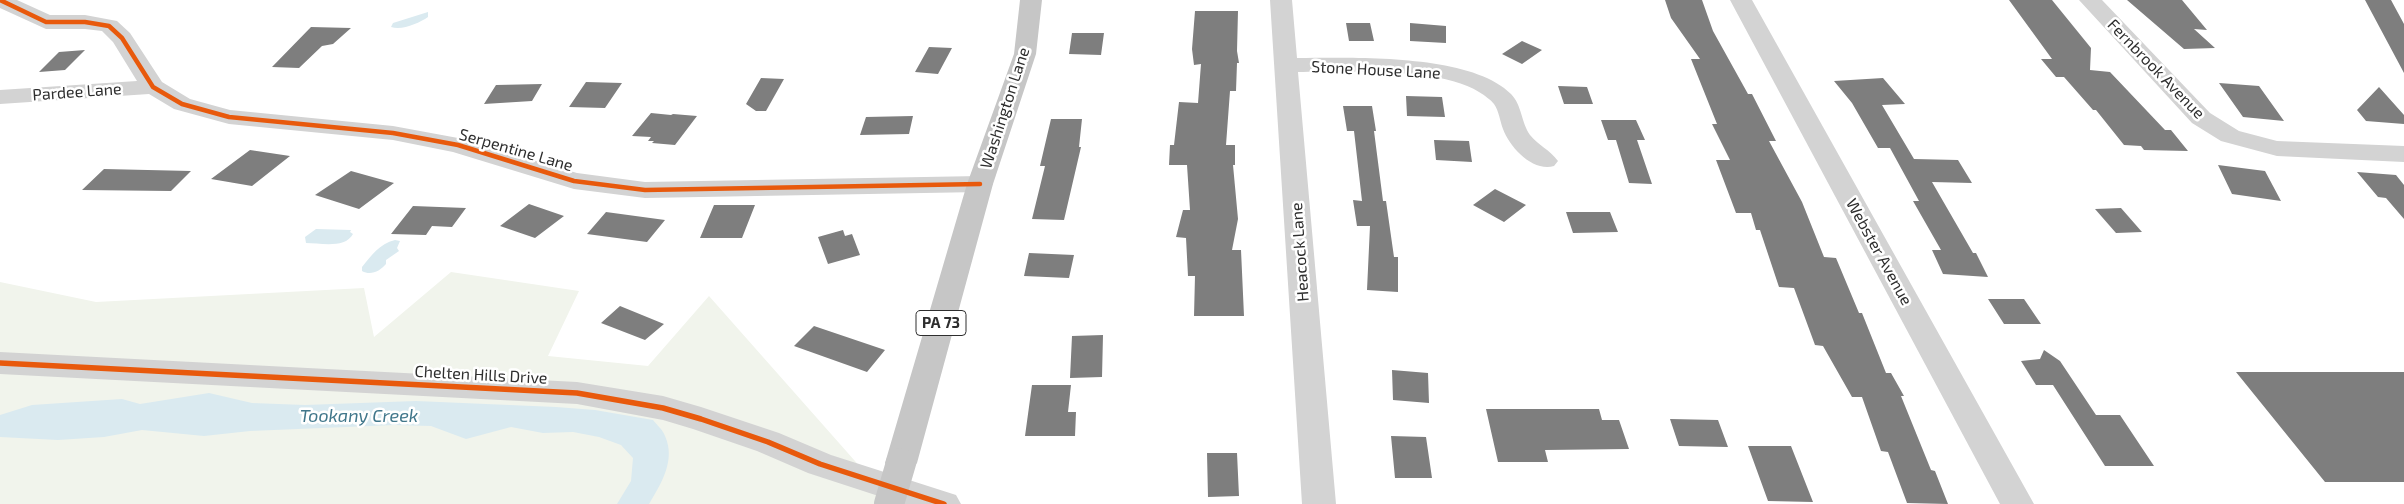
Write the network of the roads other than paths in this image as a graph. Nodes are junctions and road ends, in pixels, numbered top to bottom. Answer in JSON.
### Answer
{"nodes":[{"id":1,"x":0,"y":0,"type":"edge"},
{"id":2,"x":1031,"y":0,"type":"edge"},
{"id":3,"x":1281,"y":0,"type":"edge"},
{"id":4,"x":1741,"y":0,"type":"edge"},
{"id":5,"x":2090,"y":0,"type":"edge"},
{"id":6,"x":1285,"y":65,"type":"junction"},
{"id":7,"x":153,"y":87,"type":"junction"},
{"id":8,"x":0,"y":97,"type":"edge"},
{"id":9,"x":2404,"y":154,"type":"edge"},
{"id":10,"x":1545,"y":161,"type":"dead end"},
{"id":11,"x":980,"y":184,"type":"junction"},
{"id":12,"x":0,"y":362,"type":"edge"},
{"id":13,"x":889,"y":504,"type":"edge"},
{"id":14,"x":944,"y":504,"type":"edge"},
{"id":15,"x":1319,"y":504,"type":"edge"},
{"id":16,"x":2017,"y":504,"type":"edge"}],
"edges":[{"from":1,"to":7,"type":"street","name":"Serpentine Lane"},
{"from":2,"to":11,"type":"main road","name":"Washington Lane","number":"PA 73"},
{"from":3,"to":6,"type":"street","name":"Heacock Lane"},
{"from":4,"to":16,"type":"street","name":"Webster Avenue"},
{"from":5,"to":9,"type":"street","name":"Fernbrook Avenue"},
{"from":6,"to":10,"type":"street","name":"Stone House Lane"},
{"from":6,"to":15,"type":"street","name":"Heacock Lane"},
{"from":7,"to":8,"type":"street","name":"Pardee Lane"},
{"from":7,"to":11,"type":"street","name":"Serpentine Lane"},
{"from":11,"to":13,"type":"main road","name":"Washington Lane","number":"PA 73","bridge":true},
{"from":12,"to":14,"type":"street","name":"Chelten Hills Drive"}]}
